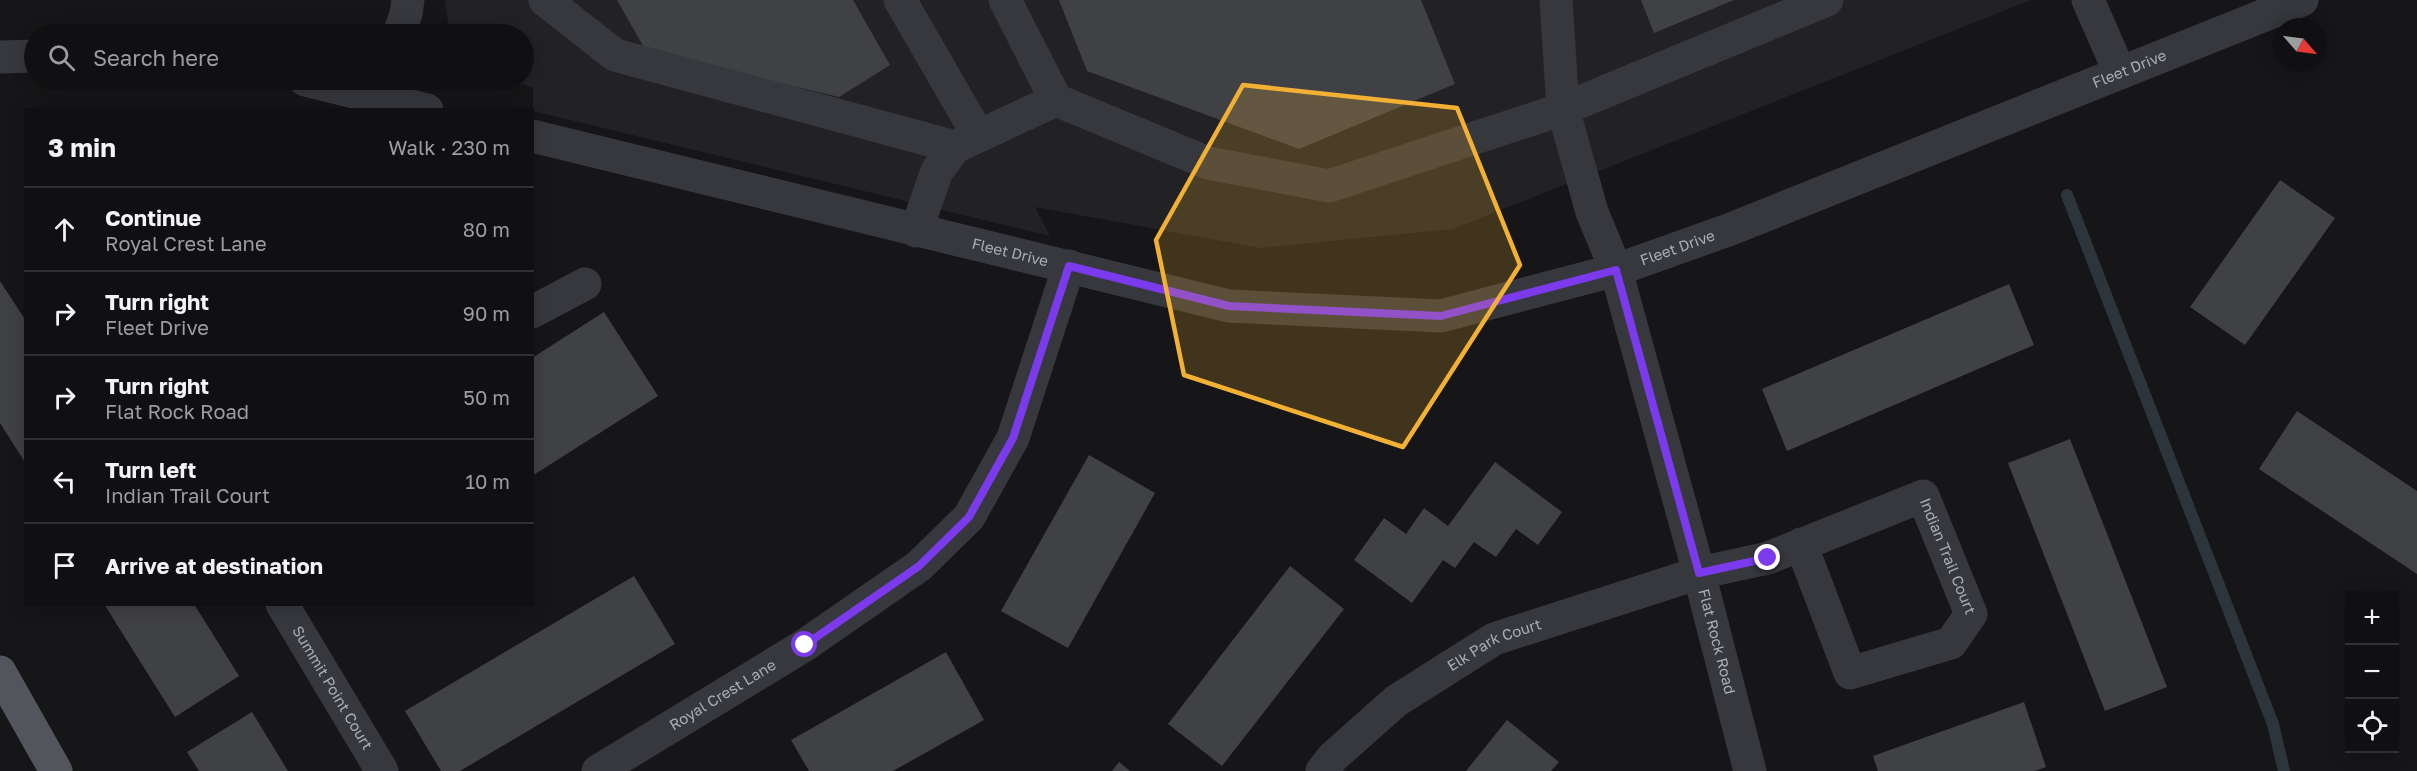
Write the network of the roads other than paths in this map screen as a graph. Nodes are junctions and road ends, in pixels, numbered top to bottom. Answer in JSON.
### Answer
{"nodes":[{"id":1,"x":408,"y":0,"type":"edge"},
{"id":2,"x":545,"y":0,"type":"edge"},
{"id":3,"x":900,"y":0,"type":"edge"},
{"id":4,"x":1005,"y":0,"type":"edge"},
{"id":5,"x":1556,"y":0,"type":"edge"},
{"id":6,"x":1827,"y":0,"type":"edge"},
{"id":7,"x":2088,"y":0,"type":"edge"},
{"id":8,"x":2302,"y":0,"type":"edge"},
{"id":9,"x":402,"y":24,"type":"edge"},
{"id":10,"x":24,"y":56,"type":"edge"},
{"id":11,"x":0,"y":57,"type":"edge"},
{"id":12,"x":2120,"y":73,"type":"junction"},
{"id":13,"x":354,"y":90,"type":"edge"},
{"id":14,"x":379,"y":95,"type":"edge"},
{"id":15,"x":1056,"y":100,"type":"junction"},
{"id":16,"x":421,"y":108,"type":"edge"},
{"id":17,"x":1563,"y":109,"type":"junction"},
{"id":18,"x":534,"y":136,"type":"edge"},
{"id":19,"x":966,"y":141,"type":"junction"},
{"id":20,"x":916,"y":231,"type":"junction"},
{"id":21,"x":1069,"y":266,"type":"junction"},
{"id":22,"x":1616,"y":270,"type":"junction"},
{"id":23,"x":585,"y":284,"type":"dead end"},
{"id":24,"x":534,"y":311,"type":"edge"},
{"id":25,"x":1801,"y":544,"type":"junction"},
{"id":26,"x":1699,"y":573,"type":"junction"},
{"id":27,"x":283,"y":606,"type":"edge"},
{"id":28,"x":0,"y":672,"type":"edge"},
{"id":29,"x":56,"y":771,"type":"edge"},
{"id":30,"x":382,"y":771,"type":"edge"},
{"id":31,"x":598,"y":771,"type":"edge"},
{"id":32,"x":1322,"y":771,"type":"edge"},
{"id":33,"x":1750,"y":771,"type":"edge"}],
"edges":[{"from":1,"to":9,"type":"street"},
{"from":2,"to":19,"type":"street"},
{"from":3,"to":19,"type":"street"},
{"from":4,"to":15,"type":"street"},
{"from":5,"to":17,"type":"street","name":"Flat Rock Road"},
{"from":6,"to":17,"type":"street"},
{"from":7,"to":12,"type":"street"},
{"from":8,"to":12,"type":"street","name":"Fleet Drive"},
{"from":10,"to":11,"type":"street"},
{"from":12,"to":22,"type":"street","name":"Fleet Drive"},
{"from":13,"to":14,"type":"street"},
{"from":14,"to":16,"type":"street"},
{"from":15,"to":17,"type":"street"},
{"from":15,"to":19,"type":"street"},
{"from":17,"to":22,"type":"street","name":"Flat Rock Road"},
{"from":18,"to":20,"type":"street","name":"Fleet Drive"},
{"from":19,"to":20,"type":"street"},
{"from":20,"to":21,"type":"street","name":"Fleet Drive"},
{"from":21,"to":22,"type":"street","name":"Fleet Drive"},
{"from":21,"to":31,"type":"street","name":"Royal Crest Lane"},
{"from":22,"to":26,"type":"street","name":"Flat Rock Road"},
{"from":23,"to":24,"type":"street"},
{"from":25,"to":25,"type":"street","name":"Indian Trail Court"},
{"from":25,"to":26,"type":"street","name":"Indian Trail Court"},
{"from":26,"to":32,"type":"street","name":"Elk Park Court"},
{"from":26,"to":33,"type":"street","name":"Flat Rock Road"},
{"from":27,"to":30,"type":"street","name":"Summit Point Court"},
{"from":28,"to":29,"type":"main road"}]}
